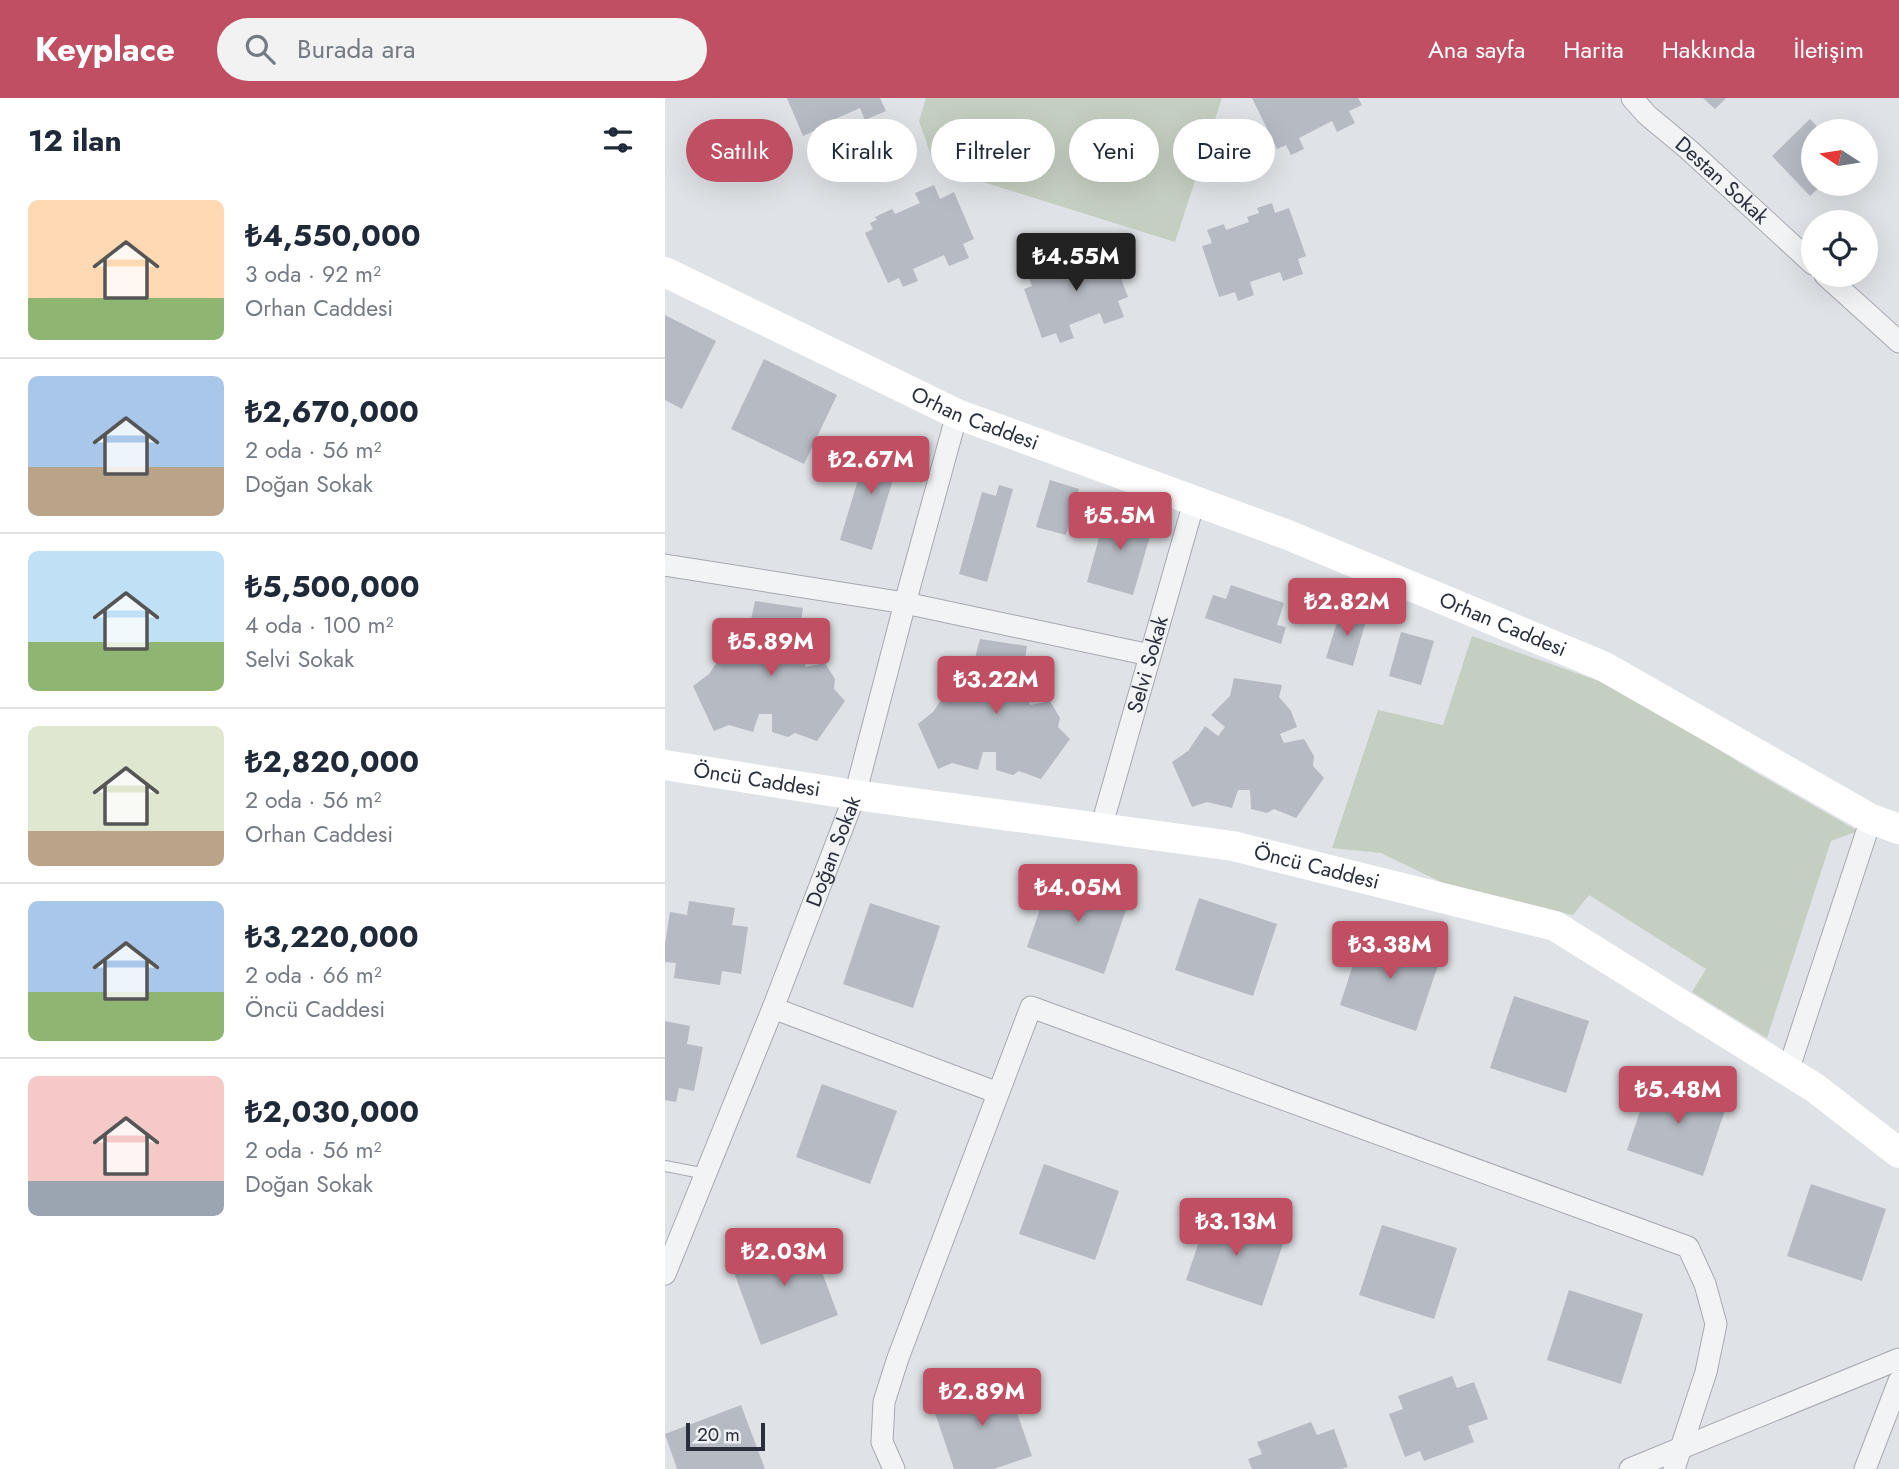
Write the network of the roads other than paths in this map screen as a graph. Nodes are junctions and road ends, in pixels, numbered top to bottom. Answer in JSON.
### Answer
{"nodes":[{"id":1,"x":1632,"y":98,"type":"edge"},
{"id":2,"x":1801,"y":253,"type":"edge"},
{"id":3,"x":665,"y":272,"type":"edge"},
{"id":4,"x":1838,"y":287,"type":"edge"},
{"id":5,"x":1899,"y":342,"type":"edge"},
{"id":6,"x":957,"y":414,"type":"junction"},
{"id":7,"x":1194,"y":502,"type":"junction"},
{"id":8,"x":665,"y":565,"type":"edge"},
{"id":9,"x":905,"y":603,"type":"junction"},
{"id":10,"x":1150,"y":655,"type":"junction"},
{"id":11,"x":665,"y":765,"type":"edge"},
{"id":12,"x":855,"y":795,"type":"junction"},
{"id":13,"x":1871,"y":819,"type":"junction"},
{"id":14,"x":1101,"y":828,"type":"junction"},
{"id":15,"x":1899,"y":829,"type":"edge"},
{"id":16,"x":773,"y":1008,"type":"junction"},
{"id":17,"x":1789,"y":1071,"type":"junction"},
{"id":18,"x":998,"y":1093,"type":"junction"},
{"id":19,"x":1899,"y":1153,"type":"edge"},
{"id":20,"x":665,"y":1166,"type":"edge"},
{"id":21,"x":706,"y":1174,"type":"junction"},
{"id":22,"x":665,"y":1274,"type":"edge"},
{"id":23,"x":1899,"y":1359,"type":"edge"},
{"id":24,"x":1899,"y":1381,"type":"edge"},
{"id":25,"x":1678,"y":1459,"type":"edge"},
{"id":26,"x":894,"y":1469,"type":"edge"},
{"id":27,"x":1630,"y":1469,"type":"edge"},
{"id":28,"x":1865,"y":1469,"type":"edge"}],
"edges":[{"from":1,"to":2,"type":"street","name":"Destan Sokak"},
{"from":3,"to":6,"type":"street","name":"Orhan Caddesi"},
{"from":4,"to":5,"type":"street"},
{"from":6,"to":7,"type":"street","name":"Orhan Caddesi"},
{"from":6,"to":9,"type":"street","name":"Doğan Sokak"},
{"from":7,"to":10,"type":"street","name":"Selvi Sokak"},
{"from":7,"to":13,"type":"street","name":"Orhan Caddesi"},
{"from":8,"to":9,"type":"street"},
{"from":9,"to":10,"type":"street"},
{"from":9,"to":12,"type":"street","name":"Doğan Sokak"},
{"from":10,"to":14,"type":"street","name":"Selvi Sokak"},
{"from":11,"to":12,"type":"street","name":"Öncü Caddesi"},
{"from":12,"to":14,"type":"street","name":"Öncü Caddesi"},
{"from":12,"to":16,"type":"street","name":"Doğan Sokak"},
{"from":13,"to":15,"type":"street","name":"Orhan Caddesi"},
{"from":13,"to":17,"type":"street"},
{"from":14,"to":17,"type":"street","name":"Öncü Caddesi"},
{"from":16,"to":18,"type":"street"},
{"from":16,"to":21,"type":"street","name":"Doğan Sokak"},
{"from":17,"to":19,"type":"street","name":"Öncü Caddesi"},
{"from":18,"to":25,"type":"street"},
{"from":18,"to":26,"type":"street"},
{"from":20,"to":21,"type":"lane"},
{"from":21,"to":22,"type":"street","name":"Doğan Sokak"},
{"from":23,"to":25,"type":"street"},
{"from":24,"to":28,"type":"street"},
{"from":25,"to":27,"type":"street"}]}
